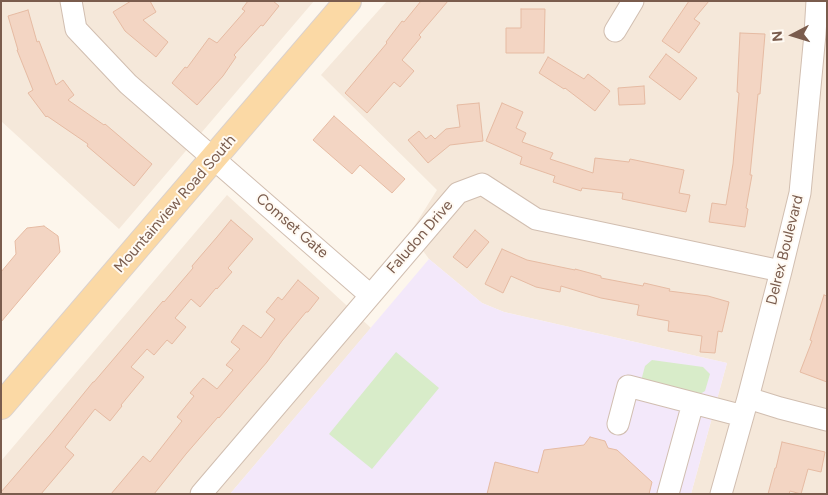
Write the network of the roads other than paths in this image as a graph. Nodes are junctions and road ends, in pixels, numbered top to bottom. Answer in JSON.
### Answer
{"nodes":[{"id":1,"x":71,"y":1,"type":"edge"},
{"id":2,"x":348,"y":1,"type":"edge"},
{"id":3,"x":633,"y":1,"type":"edge"},
{"id":4,"x":817,"y":1,"type":"edge"},
{"id":5,"x":615,"y":32,"type":"dead end"},
{"id":6,"x":821,"y":35,"type":"edge"},
{"id":7,"x":214,"y":158,"type":"junction"},
{"id":8,"x":781,"y":271,"type":"junction"},
{"id":9,"x":370,"y":295,"type":"junction"},
{"id":10,"x":693,"y":403,"type":"junction"},
{"id":11,"x":1,"y":406,"type":"edge"},
{"id":12,"x":745,"y":407,"type":"junction"},
{"id":13,"x":827,"y":420,"type":"edge"},
{"id":14,"x":618,"y":424,"type":"dead end"},
{"id":15,"x":201,"y":494,"type":"edge"},
{"id":16,"x":668,"y":494,"type":"edge"},
{"id":17,"x":721,"y":494,"type":"edge"}],
"edges":[{"from":1,"to":7,"type":"street","name":"Comset Gate"},
{"from":2,"to":7,"type":"main road","name":"Mountainview Road South"},
{"from":3,"to":5,"type":"street"},
{"from":4,"to":6,"type":"street","name":"Delrex Boulevard"},
{"from":6,"to":8,"type":"street","name":"Delrex Boulevard"},
{"from":7,"to":9,"type":"street","name":"Comset Gate"},
{"from":7,"to":11,"type":"main road","name":"Mountainview Road South"},
{"from":8,"to":9,"type":"street","name":"Faludon Drive"},
{"from":8,"to":12,"type":"street","name":"Delrex Boulevard"},
{"from":9,"to":15,"type":"street","name":"Faludon Drive"},
{"from":10,"to":12,"type":"street"},
{"from":10,"to":14,"type":"street"},
{"from":10,"to":16,"type":"street"},
{"from":12,"to":13,"type":"street"},
{"from":12,"to":17,"type":"street","name":"Delrex Boulevard"}]}
